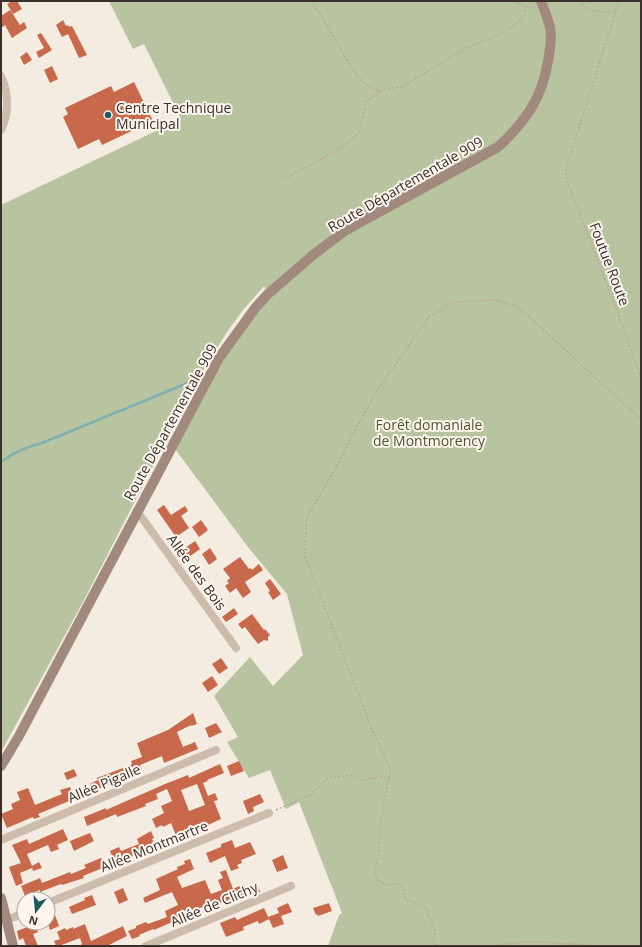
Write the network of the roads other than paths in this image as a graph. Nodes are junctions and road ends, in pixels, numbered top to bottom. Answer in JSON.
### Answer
{"nodes":[{"id":1,"x":541,"y":3,"type":"edge"},
{"id":2,"x":1,"y":76,"type":"edge"},
{"id":3,"x":1,"y":130,"type":"edge"},
{"id":4,"x":137,"y":511,"type":"junction"},
{"id":5,"x":236,"y":648,"type":"dead end"},
{"id":6,"x":19,"y":736,"type":"junction"},
{"id":7,"x":216,"y":750,"type":"dead end"},
{"id":8,"x":1,"y":757,"type":"edge"},
{"id":9,"x":1,"y":766,"type":"edge"},
{"id":10,"x":269,"y":813,"type":"road end"},
{"id":11,"x":1,"y":840,"type":"edge"},
{"id":12,"x":291,"y":886,"type":"dead end"},
{"id":13,"x":1,"y":898,"type":"edge"},
{"id":14,"x":56,"y":900,"type":"edge"},
{"id":15,"x":16,"y":916,"type":"edge"},
{"id":16,"x":7,"y":920,"type":"junction"},
{"id":17,"x":13,"y":946,"type":"edge"},
{"id":18,"x":146,"y":946,"type":"edge"}],
"edges":[{"from":1,"to":4,"type":"main road","name":"Route Départementale 909"},
{"from":2,"to":3,"type":"street"},
{"from":4,"to":5,"type":"street","name":"Allée des Bois"},
{"from":4,"to":6,"type":"main road","name":"Route Départementale 909"},
{"from":6,"to":8,"type":"main road"},
{"from":6,"to":9,"type":"main road","name":"Route Départementale 909"},
{"from":7,"to":11,"type":"street","name":"Allée Pigalle"},
{"from":10,"to":14,"type":"street","name":"Allée Montmartre"},
{"from":12,"to":18,"type":"street","name":"Allée de Clichy"},
{"from":13,"to":16,"type":"main road"},
{"from":15,"to":16,"type":"street"},
{"from":16,"to":17,"type":"main road"}]}
